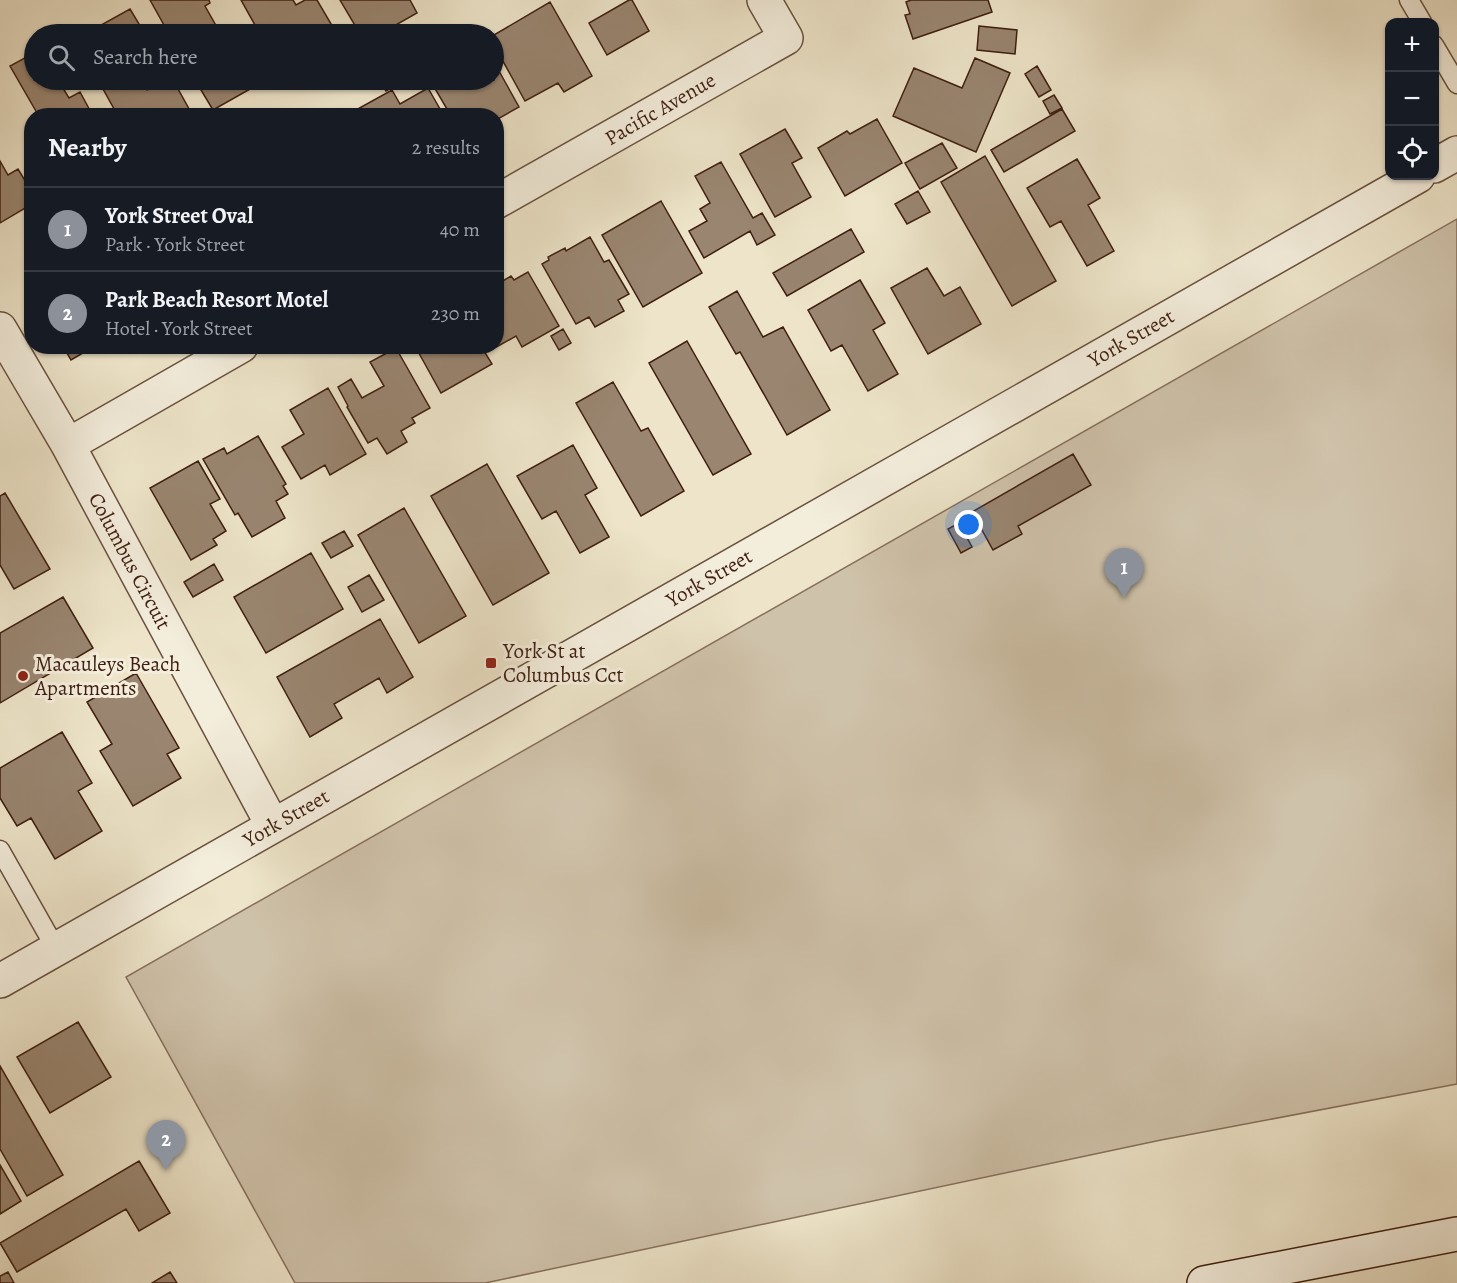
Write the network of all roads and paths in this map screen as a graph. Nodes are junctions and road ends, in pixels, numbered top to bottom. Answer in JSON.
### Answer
{"nodes":[{"id":1,"x":764,"y":0,"type":"edge"},
{"id":2,"x":1409,"y":0,"type":"edge"},
{"id":3,"x":1420,"y":18,"type":"edge"},
{"id":4,"x":1439,"y":53,"type":"edge"},
{"id":5,"x":1457,"y":84,"type":"edge"},
{"id":6,"x":1457,"y":153,"type":"edge"},
{"id":7,"x":1439,"y":163,"type":"edge"},
{"id":8,"x":1411,"y":180,"type":"edge"},
{"id":9,"x":504,"y":197,"type":"edge"},
{"id":10,"x":0,"y":329,"type":"edge"},
{"id":11,"x":227,"y":354,"type":"edge"},
{"id":12,"x":68,"y":445,"type":"junction"},
{"id":13,"x":273,"y":826,"type":"junction"},
{"id":14,"x":0,"y":850,"type":"edge"},
{"id":15,"x":56,"y":949,"type":"junction"},
{"id":16,"x":0,"y":981,"type":"edge"},
{"id":17,"x":1457,"y":1234,"type":"edge"},
{"id":18,"x":1204,"y":1283,"type":"edge"}],
"edges":[{"from":1,"to":9,"type":"street","name":"Pacific Avenue"},
{"from":2,"to":3,"type":"lane"},
{"from":4,"to":5,"type":"lane"},
{"from":6,"to":7,"type":"street"},
{"from":8,"to":13,"type":"street","name":"York Street"},
{"from":10,"to":12,"type":"street","name":"Columbus Circuit"},
{"from":11,"to":12,"type":"street"},
{"from":12,"to":13,"type":"street","name":"Columbus Circuit"},
{"from":13,"to":15,"type":"street","name":"York Street"},
{"from":14,"to":15,"type":"lane"},
{"from":15,"to":16,"type":"street","name":"York Street"},
{"from":17,"to":18,"type":"street"}]}
